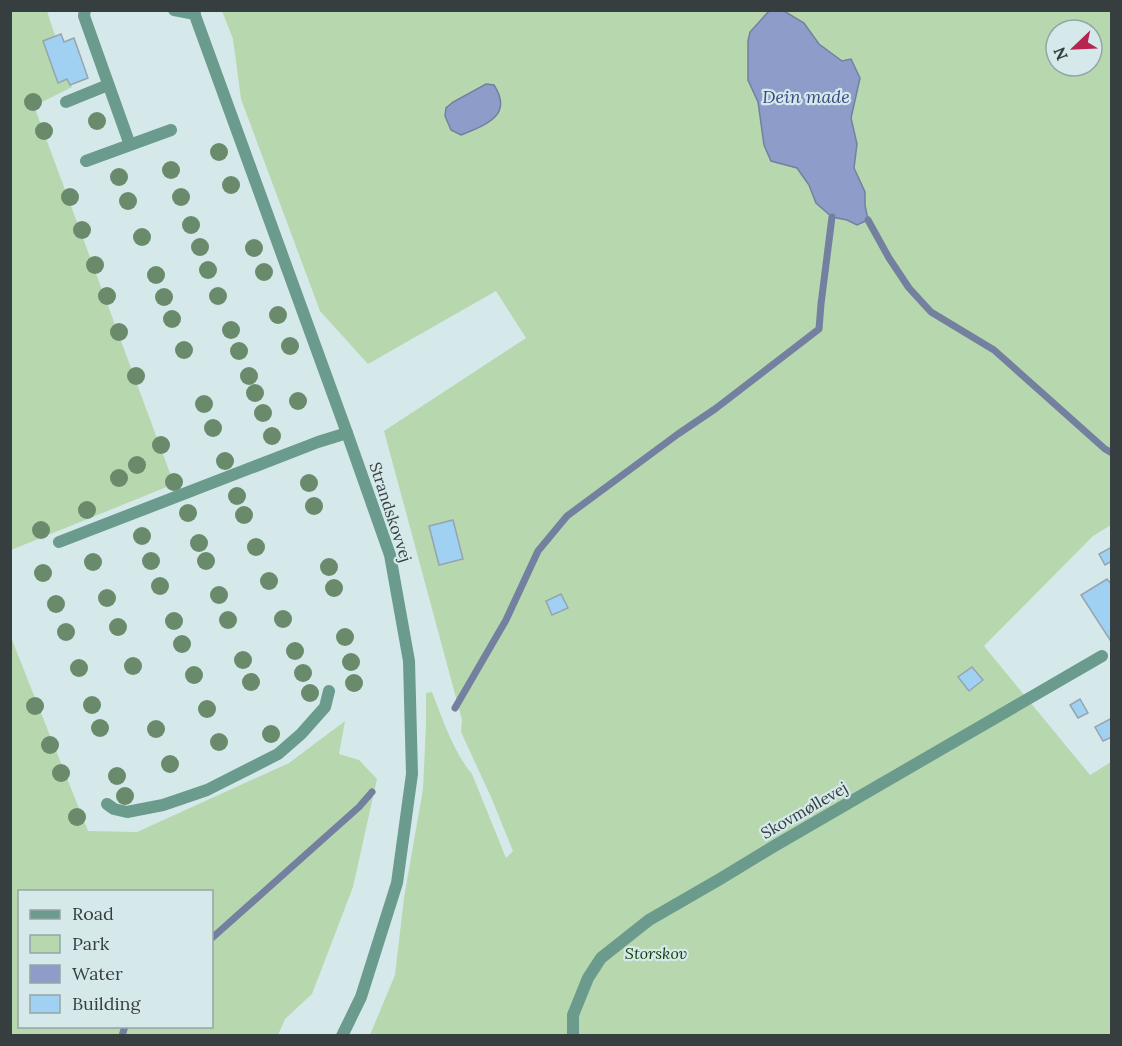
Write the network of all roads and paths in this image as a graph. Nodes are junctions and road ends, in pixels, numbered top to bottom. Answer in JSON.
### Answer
{"nodes":[{"id":1,"x":85,"y":10,"type":"edge"},
{"id":2,"x":174,"y":10,"type":"edge"},
{"id":3,"x":194,"y":12,"type":"edge"},
{"id":4,"x":108,"y":85,"type":"junction"},
{"id":5,"x":66,"y":102,"type":"dead end"},
{"id":6,"x":171,"y":130,"type":"dead end"},
{"id":7,"x":130,"y":145,"type":"junction"},
{"id":8,"x":86,"y":161,"type":"dead end"},
{"id":9,"x":347,"y":433,"type":"junction"},
{"id":10,"x":59,"y":542,"type":"dead end"},
{"id":11,"x":1102,"y":656,"type":"dead end"},
{"id":12,"x":329,"y":692,"type":"dead end"},
{"id":13,"x":107,"y":804,"type":"dead end"},
{"id":14,"x":342,"y":1035,"type":"edge"},
{"id":15,"x":573,"y":1035,"type":"edge"}],
"edges":[{"from":1,"to":4,"type":"street"},
{"from":2,"to":3,"type":"street","name":"Strandskovvej"},
{"from":3,"to":9,"type":"street","name":"Strandskovvej"},
{"from":4,"to":5,"type":"street"},
{"from":4,"to":7,"type":"street"},
{"from":6,"to":7,"type":"street"},
{"from":7,"to":8,"type":"street"},
{"from":9,"to":10,"type":"street"},
{"from":9,"to":14,"type":"street","name":"Strandskovvej"},
{"from":11,"to":15,"type":"street","name":"Skovmøllevej"},
{"from":12,"to":13,"type":"street"}]}
